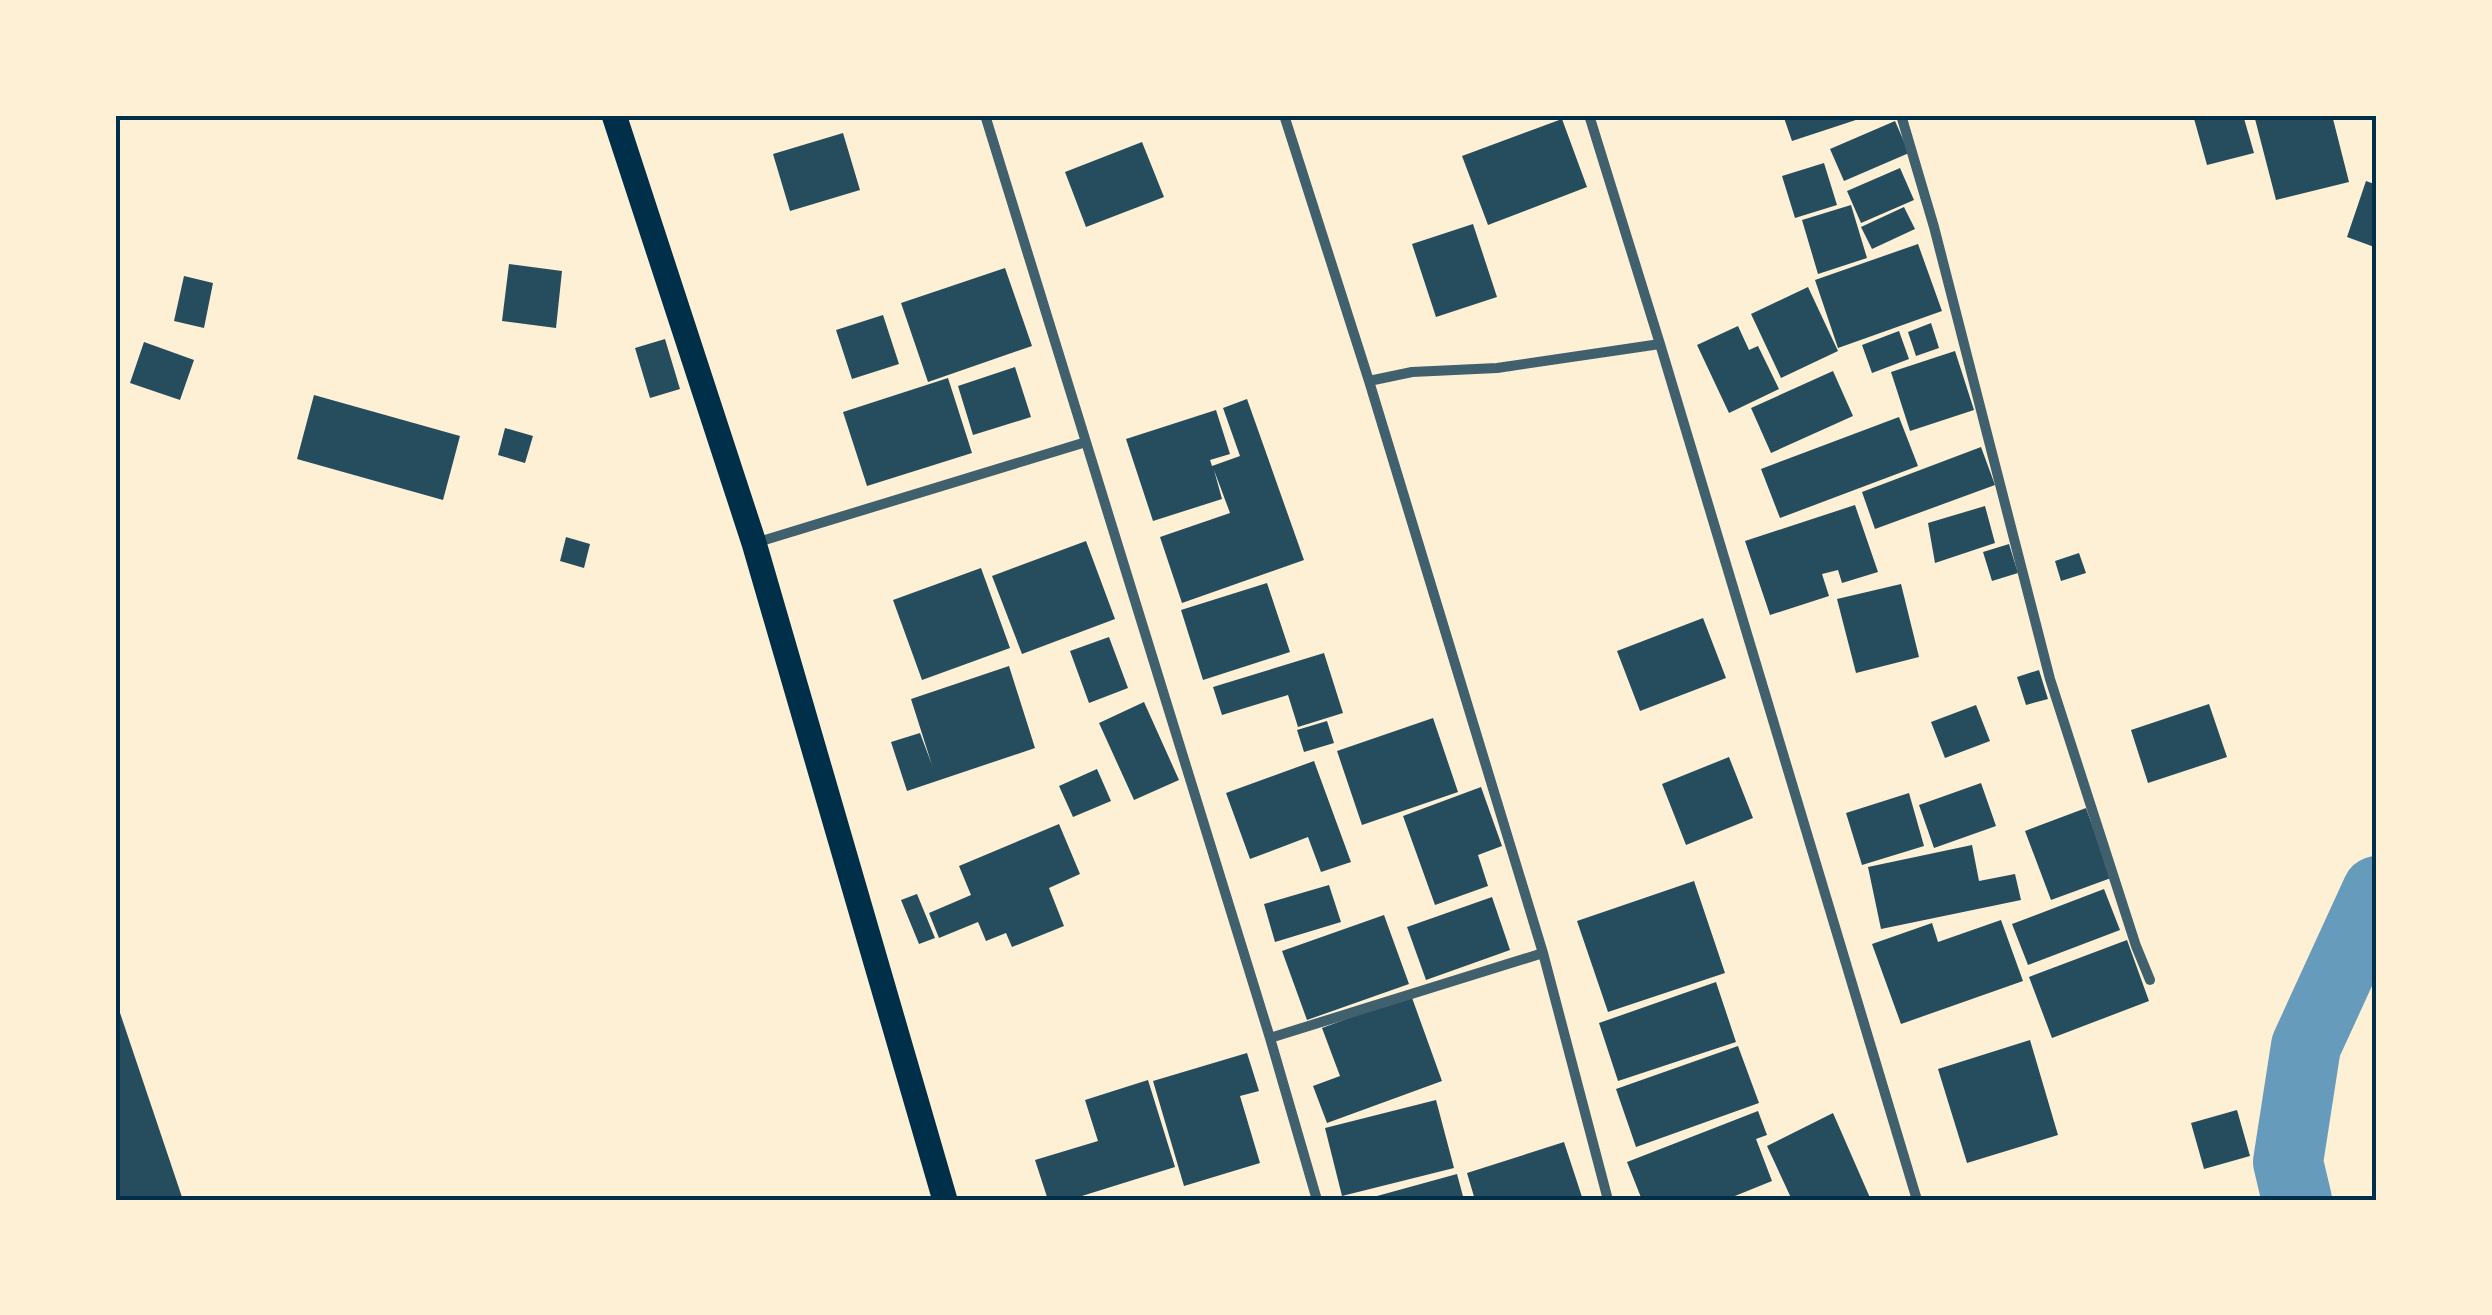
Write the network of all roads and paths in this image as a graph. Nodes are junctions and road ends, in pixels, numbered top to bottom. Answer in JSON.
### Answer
{"nodes":[{"id":1,"x":614,"y":115,"type":"edge"},
{"id":2,"x":985,"y":115,"type":"edge"},
{"id":3,"x":1284,"y":115,"type":"edge"},
{"id":4,"x":1589,"y":115,"type":"edge"},
{"id":5,"x":1901,"y":115,"type":"edge"},
{"id":6,"x":1660,"y":344,"type":"junction"},
{"id":7,"x":1370,"y":380,"type":"junction"},
{"id":8,"x":1086,"y":442,"type":"junction"},
{"id":9,"x":754,"y":544,"type":"junction"},
{"id":10,"x":1543,"y":953,"type":"junction"},
{"id":11,"x":2150,"y":980,"type":"dead end"},
{"id":12,"x":1270,"y":1038,"type":"junction"},
{"id":13,"x":945,"y":1200,"type":"edge"},
{"id":14,"x":1316,"y":1200,"type":"edge"},
{"id":15,"x":1608,"y":1200,"type":"edge"},
{"id":16,"x":1918,"y":1200,"type":"edge"}],
"edges":[{"from":1,"to":9,"type":"main road"},
{"from":2,"to":8,"type":"street"},
{"from":3,"to":7,"type":"street"},
{"from":4,"to":6,"type":"street"},
{"from":5,"to":11,"type":"street"},
{"from":6,"to":7,"type":"street"},
{"from":6,"to":16,"type":"street"},
{"from":7,"to":10,"type":"street"},
{"from":8,"to":9,"type":"street"},
{"from":8,"to":12,"type":"street"},
{"from":9,"to":13,"type":"main road"},
{"from":10,"to":12,"type":"street"},
{"from":10,"to":15,"type":"street"},
{"from":12,"to":14,"type":"street"}]}
